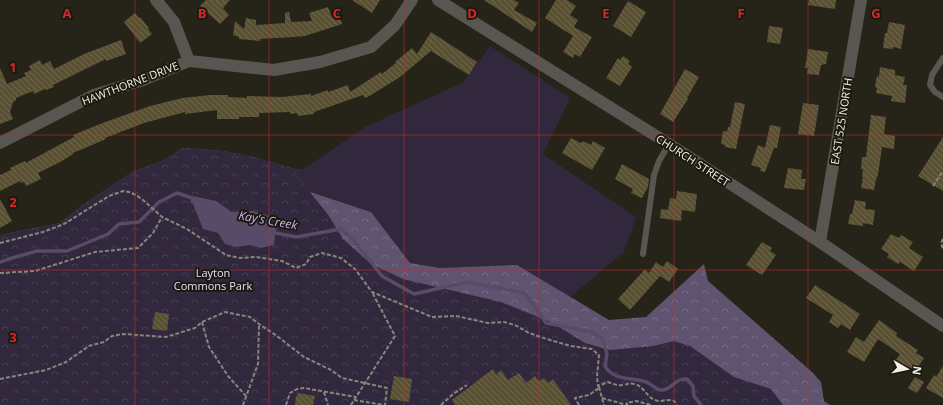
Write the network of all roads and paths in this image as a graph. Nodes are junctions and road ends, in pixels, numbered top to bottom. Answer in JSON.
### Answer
{"nodes":[{"id":1,"x":156,"y":0,"type":"edge"},
{"id":2,"x":412,"y":0,"type":"edge"},
{"id":3,"x":438,"y":0,"type":"edge"},
{"id":4,"x":861,"y":0,"type":"edge"},
{"id":5,"x":943,"y":58,"type":"edge"},
{"id":6,"x":189,"y":61,"type":"junction"},
{"id":7,"x":943,"y":97,"type":"edge"},
{"id":8,"x":0,"y":143,"type":"edge"},
{"id":9,"x":669,"y":144,"type":"junction"},
{"id":10,"x":943,"y":171,"type":"edge"},
{"id":11,"x":933,"y":186,"type":"dead end"},
{"id":12,"x":162,"y":218,"type":"junction"},
{"id":13,"x":943,"y":239,"type":"edge"},
{"id":14,"x":820,"y":242,"type":"junction"},
{"id":15,"x":0,"y":243,"type":"edge"},
{"id":16,"x":943,"y":249,"type":"edge"},
{"id":17,"x":643,"y":254,"type":"dead end"},
{"id":18,"x":0,"y":273,"type":"edge"},
{"id":19,"x":372,"y":292,"type":"junction"},
{"id":20,"x":202,"y":322,"type":"junction"},
{"id":21,"x":259,"y":324,"type":"junction"},
{"id":22,"x":943,"y":326,"type":"edge"},
{"id":23,"x":0,"y":379,"type":"edge"},
{"id":24,"x":365,"y":383,"type":"junction"},
{"id":25,"x":467,"y":385,"type":"dead end"},
{"id":26,"x":599,"y":387,"type":"junction"},
{"id":27,"x":324,"y":392,"type":"junction"},
{"id":28,"x":246,"y":396,"type":"junction"},
{"id":29,"x":356,"y":397,"type":"junction"},
{"id":30,"x":602,"y":398,"type":"junction"},
{"id":31,"x":354,"y":400,"type":"junction"},
{"id":32,"x":243,"y":405,"type":"edge"},
{"id":33,"x":286,"y":405,"type":"edge"},
{"id":34,"x":328,"y":405,"type":"edge"},
{"id":35,"x":351,"y":405,"type":"edge"},
{"id":36,"x":384,"y":405,"type":"edge"},
{"id":37,"x":441,"y":405,"type":"edge"},
{"id":38,"x":579,"y":405,"type":"edge"},
{"id":39,"x":604,"y":405,"type":"edge"},
{"id":40,"x":650,"y":405,"type":"edge"},
{"id":41,"x":677,"y":405,"type":"edge"}],
"edges":[{"from":1,"to":6,"type":"street"},
{"from":2,"to":6,"type":"street","name":"HAWTHORNE DRIVE"},
{"from":3,"to":9,"type":"street","name":"CHURCH STREET"},
{"from":4,"to":14,"type":"street","name":"EAST 525 NORTH"},
{"from":5,"to":7,"type":"lane"},
{"from":6,"to":8,"type":"street","name":"HAWTHORNE DRIVE"},
{"from":9,"to":14,"type":"street","name":"CHURCH STREET"},
{"from":9,"to":17,"type":"lane"},
{"from":10,"to":11,"type":"path"},
{"from":12,"to":15,"type":"path"},
{"from":12,"to":18,"type":"path"},
{"from":12,"to":19,"type":"path"},
{"from":13,"to":16,"type":"path"},
{"from":14,"to":22,"type":"street","name":"CHURCH STREET"},
{"from":19,"to":24,"type":"path"},
{"from":19,"to":26,"type":"path"},
{"from":20,"to":21,"type":"path"},
{"from":20,"to":23,"type":"path"},
{"from":20,"to":28,"type":"path"},
{"from":21,"to":24,"type":"path"},
{"from":21,"to":28,"type":"path"},
{"from":24,"to":29,"type":"path"},
{"from":24,"to":36,"type":"path"},
{"from":25,"to":37,"type":"path"},
{"from":26,"to":30,"type":"path"},
{"from":26,"to":38,"type":"path"},
{"from":26,"to":41,"type":"path"},
{"from":27,"to":29,"type":"path"},
{"from":27,"to":33,"type":"path"},
{"from":27,"to":34,"type":"path"},
{"from":28,"to":32,"type":"path"},
{"from":29,"to":31,"type":"path"},
{"from":30,"to":39,"type":"path"},
{"from":30,"to":40,"type":"path"},
{"from":31,"to":35,"type":"path"},
{"from":31,"to":36,"type":"path"}]}
